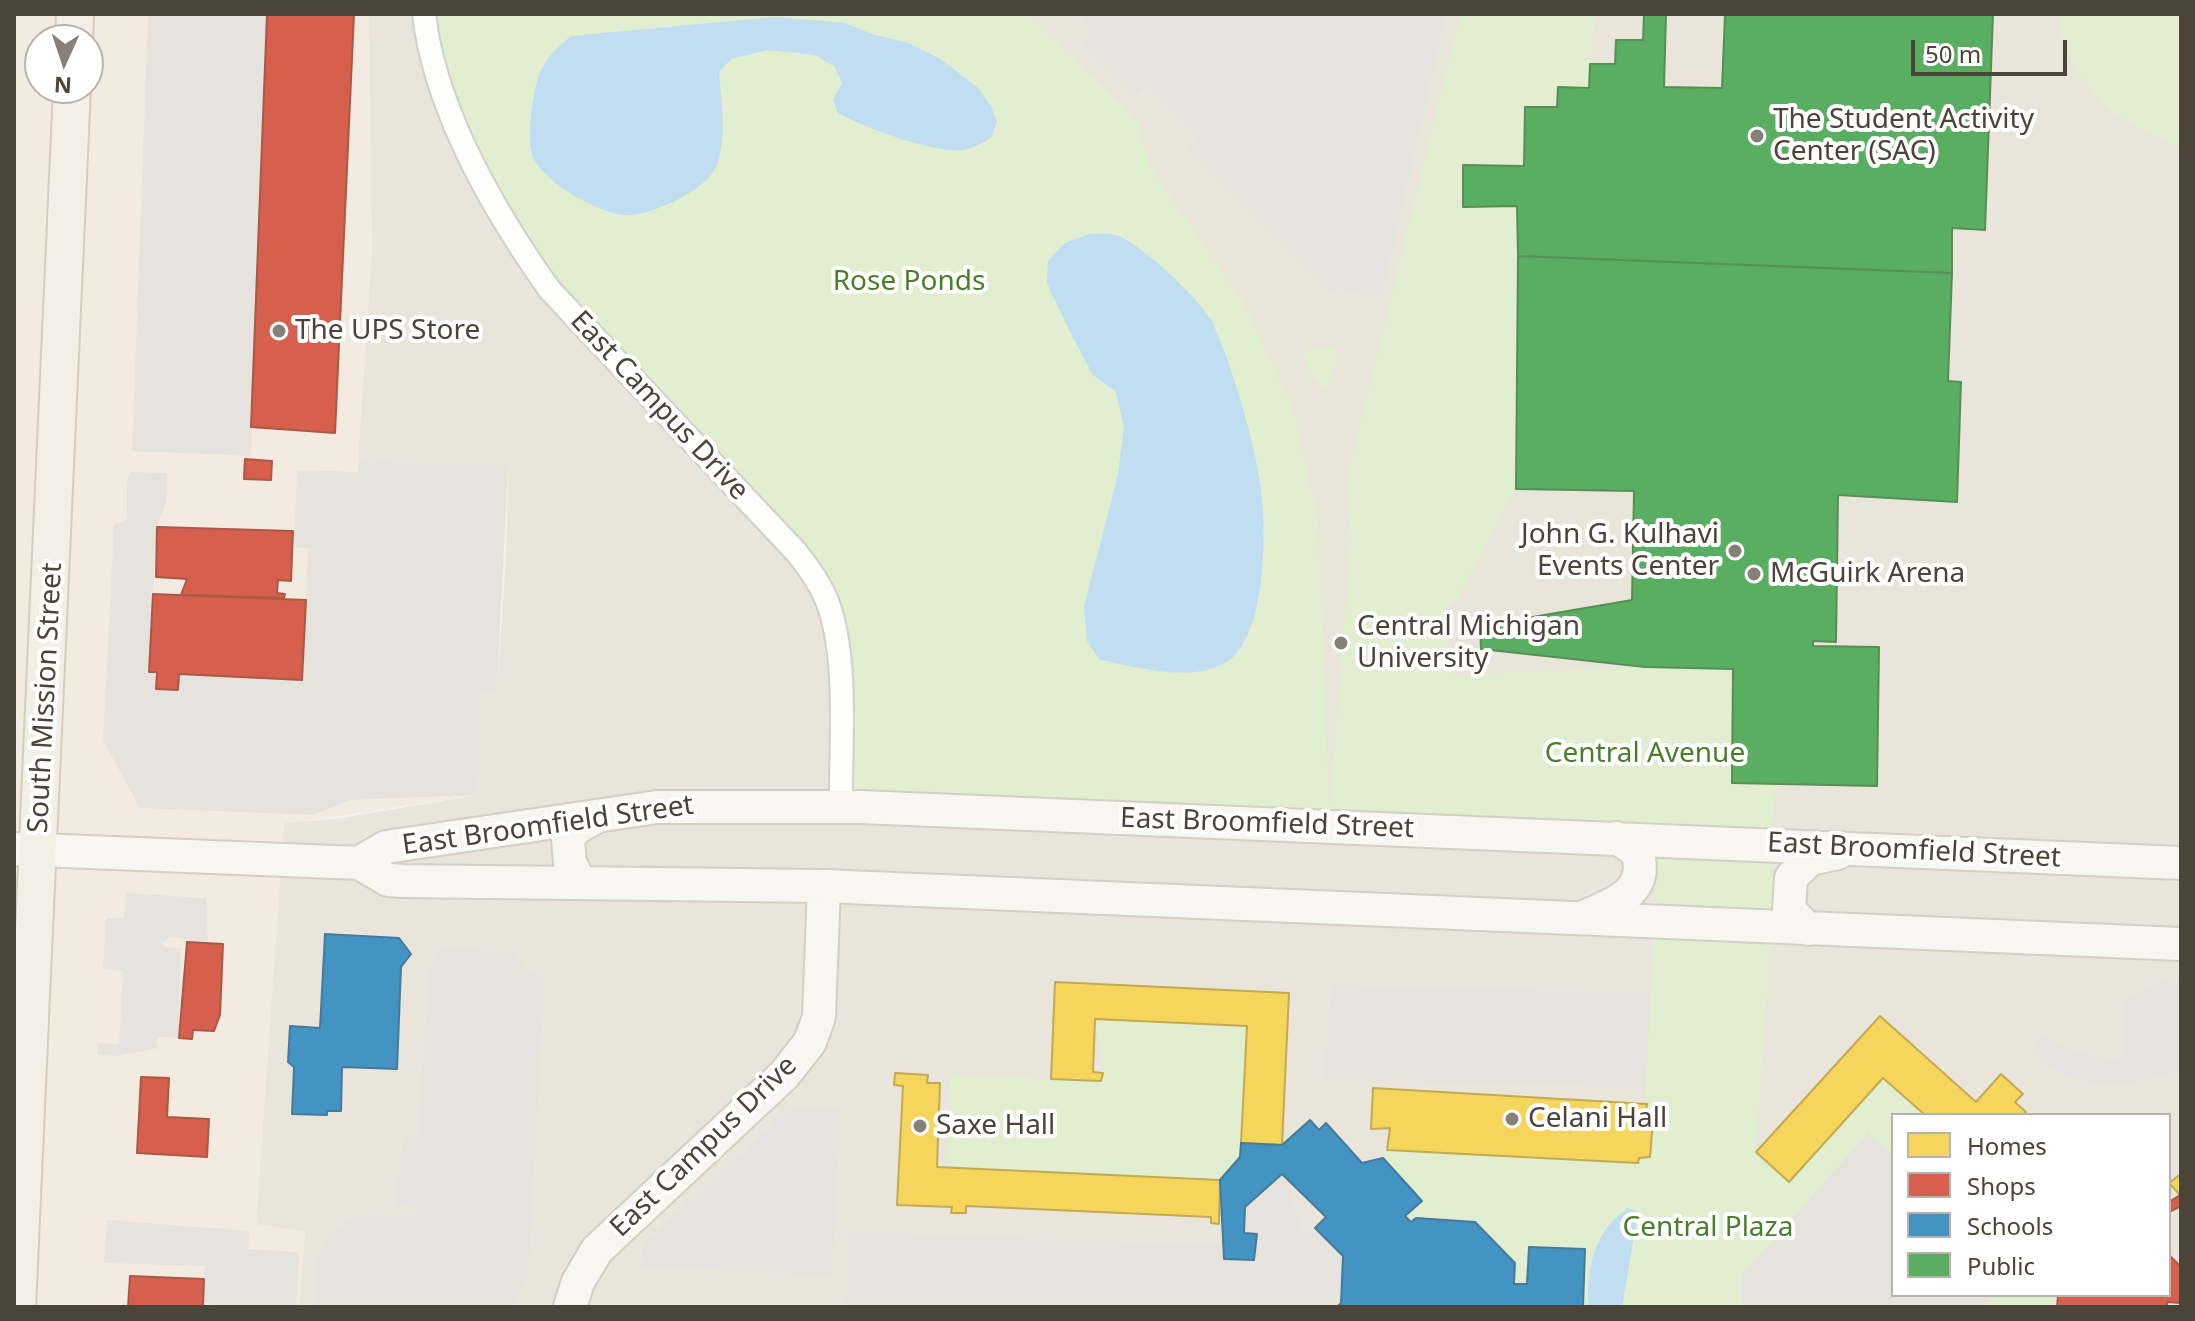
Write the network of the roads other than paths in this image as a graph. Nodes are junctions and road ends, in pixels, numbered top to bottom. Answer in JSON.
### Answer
{"nodes":[{"id":1,"x":424,"y":14,"type":"edge"},
{"id":2,"x":71,"y":104,"type":"edge"},
{"id":3,"x":841,"y":806,"type":"junction"},
{"id":4,"x":601,"y":815,"type":"junction"},
{"id":5,"x":1617,"y":838,"type":"junction"},
{"id":6,"x":1861,"y":849,"type":"junction"},
{"id":7,"x":27,"y":850,"type":"edge"},
{"id":8,"x":359,"y":863,"type":"junction"},
{"id":9,"x":2181,"y":863,"type":"edge"},
{"id":10,"x":580,"y":882,"type":"junction"},
{"id":11,"x":824,"y":886,"type":"junction"},
{"id":12,"x":1579,"y":919,"type":"junction"},
{"id":13,"x":1808,"y":929,"type":"junction"},
{"id":14,"x":2181,"y":944,"type":"edge"},
{"id":15,"x":17,"y":1307,"type":"edge"},
{"id":16,"x":570,"y":1307,"type":"edge"}],
"edges":[{"from":1,"to":3,"type":"street","name":"East Campus Drive"},
{"from":2,"to":7,"type":"main road","name":"South Mission Street"},
{"from":3,"to":4,"type":"main road","name":"East Broomfield Street"},
{"from":3,"to":5,"type":"main road","name":"East Broomfield Street"},
{"from":4,"to":8,"type":"main road","name":"East Broomfield Street"},
{"from":4,"to":10,"type":"main road"},
{"from":5,"to":6,"type":"main road","name":"East Broomfield Street"},
{"from":5,"to":12,"type":"main road"},
{"from":6,"to":9,"type":"main road","name":"East Broomfield Street"},
{"from":6,"to":13,"type":"main road"},
{"from":7,"to":8,"type":"main road","name":"East Broomfield Street"},
{"from":7,"to":15,"type":"main road","name":"South Mission Street"},
{"from":8,"to":10,"type":"main road","name":"East Broomfield Street"},
{"from":10,"to":11,"type":"main road","name":"East Broomfield Street"},
{"from":11,"to":12,"type":"main road","name":"East Broomfield Street"},
{"from":11,"to":16,"type":"main road","name":"East Campus Drive"},
{"from":12,"to":13,"type":"main road","name":"East Broomfield Street"},
{"from":13,"to":14,"type":"main road","name":"East Broomfield Street"}]}
